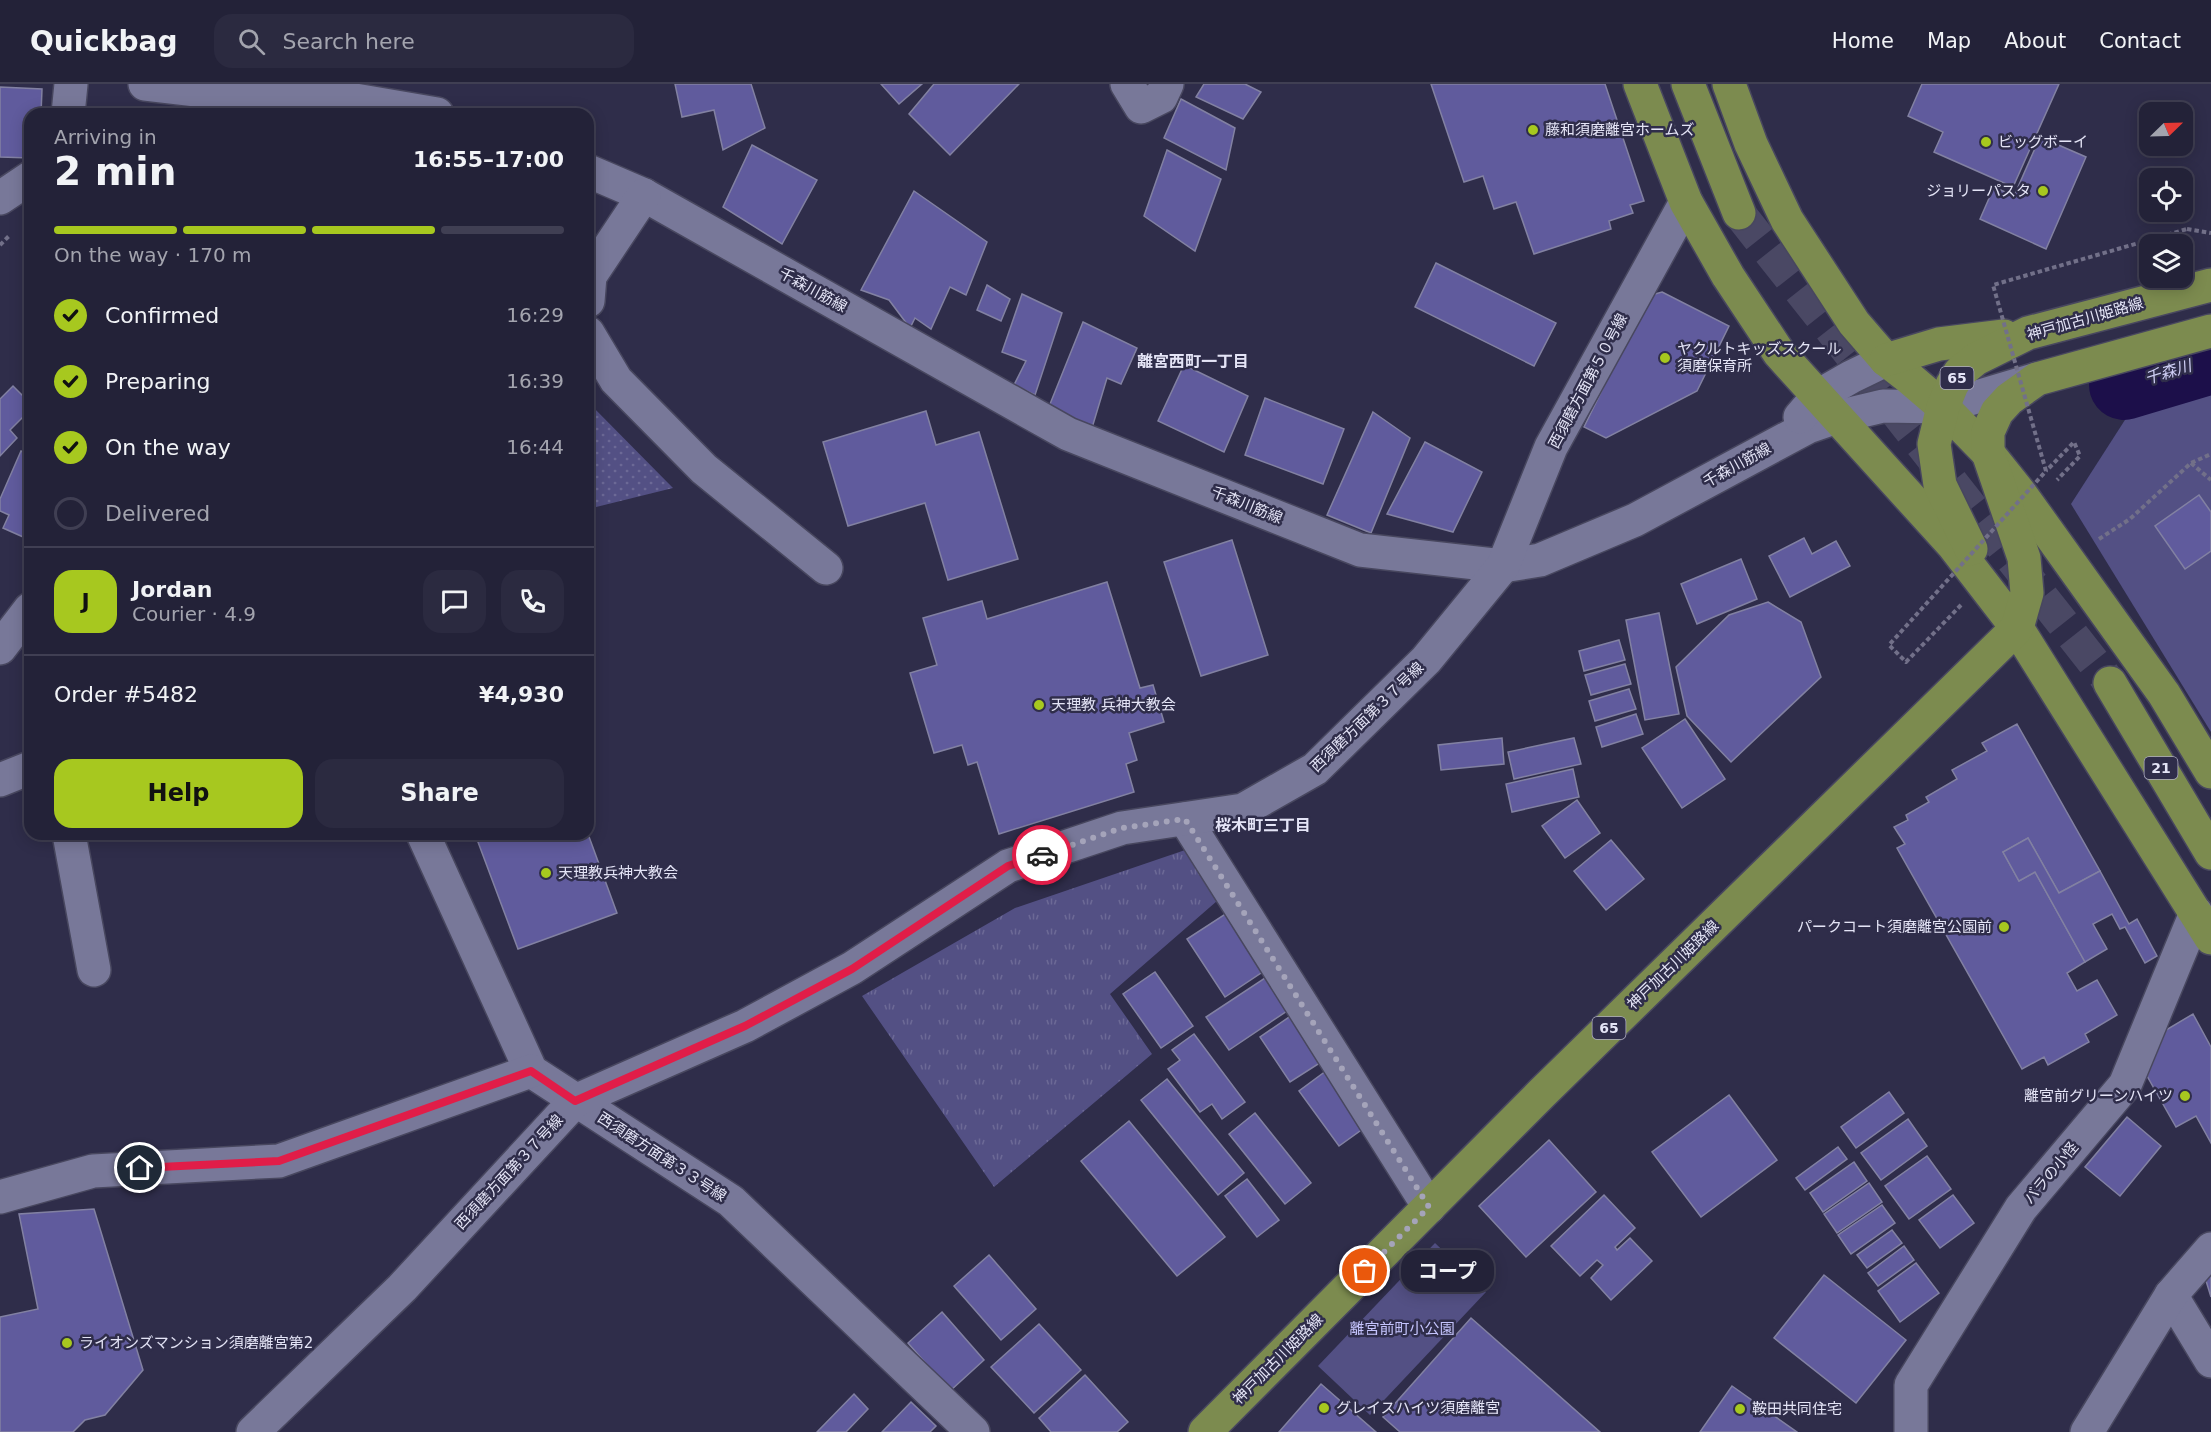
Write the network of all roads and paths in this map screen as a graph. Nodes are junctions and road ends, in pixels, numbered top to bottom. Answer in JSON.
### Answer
{"nodes":[{"id":1,"x":71,"y":84,"type":"edge"},
{"id":2,"x":145,"y":84,"type":"edge"},
{"id":3,"x":388,"y":84,"type":"edge"},
{"id":4,"x":1127,"y":84,"type":"edge"},
{"id":5,"x":1167,"y":84,"type":"edge"},
{"id":6,"x":1640,"y":84,"type":"edge"},
{"id":7,"x":1688,"y":84,"type":"edge"},
{"id":8,"x":1729,"y":84,"type":"edge"},
{"id":9,"x":207,"y":96,"type":"edge"},
{"id":10,"x":349,"y":99,"type":"junction"},
{"id":11,"x":69,"y":108,"type":"edge"},
{"id":12,"x":402,"y":108,"type":"edge"},
{"id":13,"x":594,"y":174,"type":"edge"},
{"id":14,"x":24,"y":182,"type":"edge"},
{"id":15,"x":644,"y":195,"type":"junction"},
{"id":16,"x":0,"y":198,"type":"edge"},
{"id":17,"x":1686,"y":202,"type":"junction"},
{"id":18,"x":1739,"y":213,"type":"tunnel mouth"},
{"id":19,"x":2211,"y":233,"type":"edge"},
{"id":20,"x":594,"y":270,"type":"edge"},
{"id":21,"x":2211,"y":285,"type":"edge"},
{"id":22,"x":2211,"y":331,"type":"edge"},
{"id":23,"x":2028,"y":333,"type":"junction"},
{"id":24,"x":594,"y":343,"type":"edge"},
{"id":25,"x":1886,"y":360,"type":"junction"},
{"id":26,"x":2037,"y":379,"type":"junction"},
{"id":27,"x":1828,"y":406,"type":"junction"},
{"id":28,"x":1944,"y":407,"type":"junction"},
{"id":29,"x":1988,"y":453,"type":"junction"},
{"id":30,"x":2211,"y":454,"type":"edge"},
{"id":31,"x":2192,"y":463,"type":"junction"},
{"id":32,"x":2046,"y":471,"type":"junction"},
{"id":33,"x":2211,"y":480,"type":"edge"},
{"id":34,"x":2052,"y":485,"type":"dead end"},
{"id":35,"x":2091,"y":544,"type":"dead end"},
{"id":36,"x":1503,"y":567,"type":"junction"},
{"id":37,"x":826,"y":568,"type":"dead end"},
{"id":38,"x":1961,"y":605,"type":"dead end"},
{"id":39,"x":24,"y":617,"type":"edge"},
{"id":40,"x":2018,"y":628,"type":"junction"},
{"id":41,"x":0,"y":648,"type":"edge"},
{"id":42,"x":2110,"y":683,"type":"tunnel mouth"},
{"id":43,"x":24,"y":770,"type":"edge"},
{"id":44,"x":2211,"y":772,"type":"edge"},
{"id":45,"x":0,"y":780,"type":"edge"},
{"id":46,"x":1185,"y":819,"type":"junction"},
{"id":47,"x":70,"y":840,"type":"edge"},
{"id":48,"x":426,"y":840,"type":"edge"},
{"id":49,"x":2211,"y":854,"type":"edge"},
{"id":50,"x":2204,"y":926,"type":"edge"},
{"id":51,"x":94,"y":970,"type":"dead end"},
{"id":52,"x":531,"y":1071,"type":"junction"},
{"id":53,"x":575,"y":1101,"type":"junction"},
{"id":54,"x":0,"y":1197,"type":"edge"},
{"id":55,"x":1429,"y":1207,"type":"junction"},
{"id":56,"x":2211,"y":1249,"type":"edge"},
{"id":57,"x":2171,"y":1295,"type":"junction"},
{"id":58,"x":2211,"y":1361,"type":"edge"},
{"id":59,"x":253,"y":1432,"type":"edge"},
{"id":60,"x":973,"y":1432,"type":"edge"},
{"id":61,"x":1204,"y":1432,"type":"edge"},
{"id":62,"x":1911,"y":1432,"type":"edge"},
{"id":63,"x":2087,"y":1432,"type":"edge"}],
"edges":[{"from":1,"to":11,"type":"street"},
{"from":2,"to":9,"type":"street"},
{"from":3,"to":10,"type":"street"},
{"from":4,"to":5,"type":"street"},
{"from":6,"to":17,"type":"main road"},
{"from":7,"to":18,"type":"main road"},
{"from":8,"to":25,"type":"main road"},
{"from":9,"to":10,"type":"street"},
{"from":10,"to":12,"type":"street"},
{"from":13,"to":15,"type":"street","name":"千森川筋線"},
{"from":14,"to":16,"type":"street"},
{"from":15,"to":20,"type":"street"},
{"from":15,"to":36,"type":"street","name":"千森川筋線"},
{"from":17,"to":27,"type":"main road"},
{"from":17,"to":36,"type":"street","name":"西須磨方面第５０号線"},
{"from":19,"to":32,"type":"path","bridge":true},
{"from":21,"to":23,"type":"main road","name":"神戸加古川姫路線","number":"65"},
{"from":22,"to":26,"type":"main road"},
{"from":23,"to":25,"type":"main road"},
{"from":23,"to":28,"type":"main road","name":"神戸加古川姫路線","number":"65"},
{"from":24,"to":37,"type":"street"},
{"from":25,"to":27,"type":"street"},
{"from":25,"to":28,"type":"main road"},
{"from":26,"to":28,"type":"street","name":"千森川筋線"},
{"from":26,"to":29,"type":"main road"},
{"from":27,"to":28,"type":"street","name":"千森川筋線"},
{"from":27,"to":36,"type":"street","name":"千森川筋線"},
{"from":27,"to":40,"type":"main road"},
{"from":28,"to":29,"type":"main road"},
{"from":28,"to":40,"type":"main road","name":"神戸加古川姫路線","number":"65"},
{"from":29,"to":40,"type":"main road"},
{"from":29,"to":44,"type":"main road"},
{"from":30,"to":31,"type":"path"},
{"from":31,"to":33,"type":"path"},
{"from":31,"to":35,"type":"path"},
{"from":32,"to":34,"type":"path"},
{"from":32,"to":38,"type":"path","bridge":true},
{"from":36,"to":46,"type":"street","name":"西須磨方面第３７号線"},
{"from":39,"to":41,"type":"street"},
{"from":40,"to":50,"type":"main road"},
{"from":40,"to":55,"type":"main road","name":"神戸加古川姫路線","number":"65"},
{"from":42,"to":49,"type":"main road","number":"21"},
{"from":43,"to":45,"type":"street"},
{"from":46,"to":53,"type":"street","name":"西須磨方面第３７号線"},
{"from":46,"to":55,"type":"street"},
{"from":47,"to":51,"type":"street"},
{"from":48,"to":52,"type":"street"},
{"from":50,"to":62,"type":"street","name":"バラの小怪"},
{"from":52,"to":53,"type":"street","name":"西須磨方面第３３号線"},
{"from":52,"to":54,"type":"street"},
{"from":53,"to":59,"type":"street","name":"西須磨方面第３７号線"},
{"from":53,"to":60,"type":"street","name":"西須磨方面第３３号線"},
{"from":55,"to":61,"type":"main road","name":"神戸加古川姫路線","number":"65"},
{"from":56,"to":57,"type":"street"},
{"from":57,"to":58,"type":"street"},
{"from":57,"to":63,"type":"street"}]}
